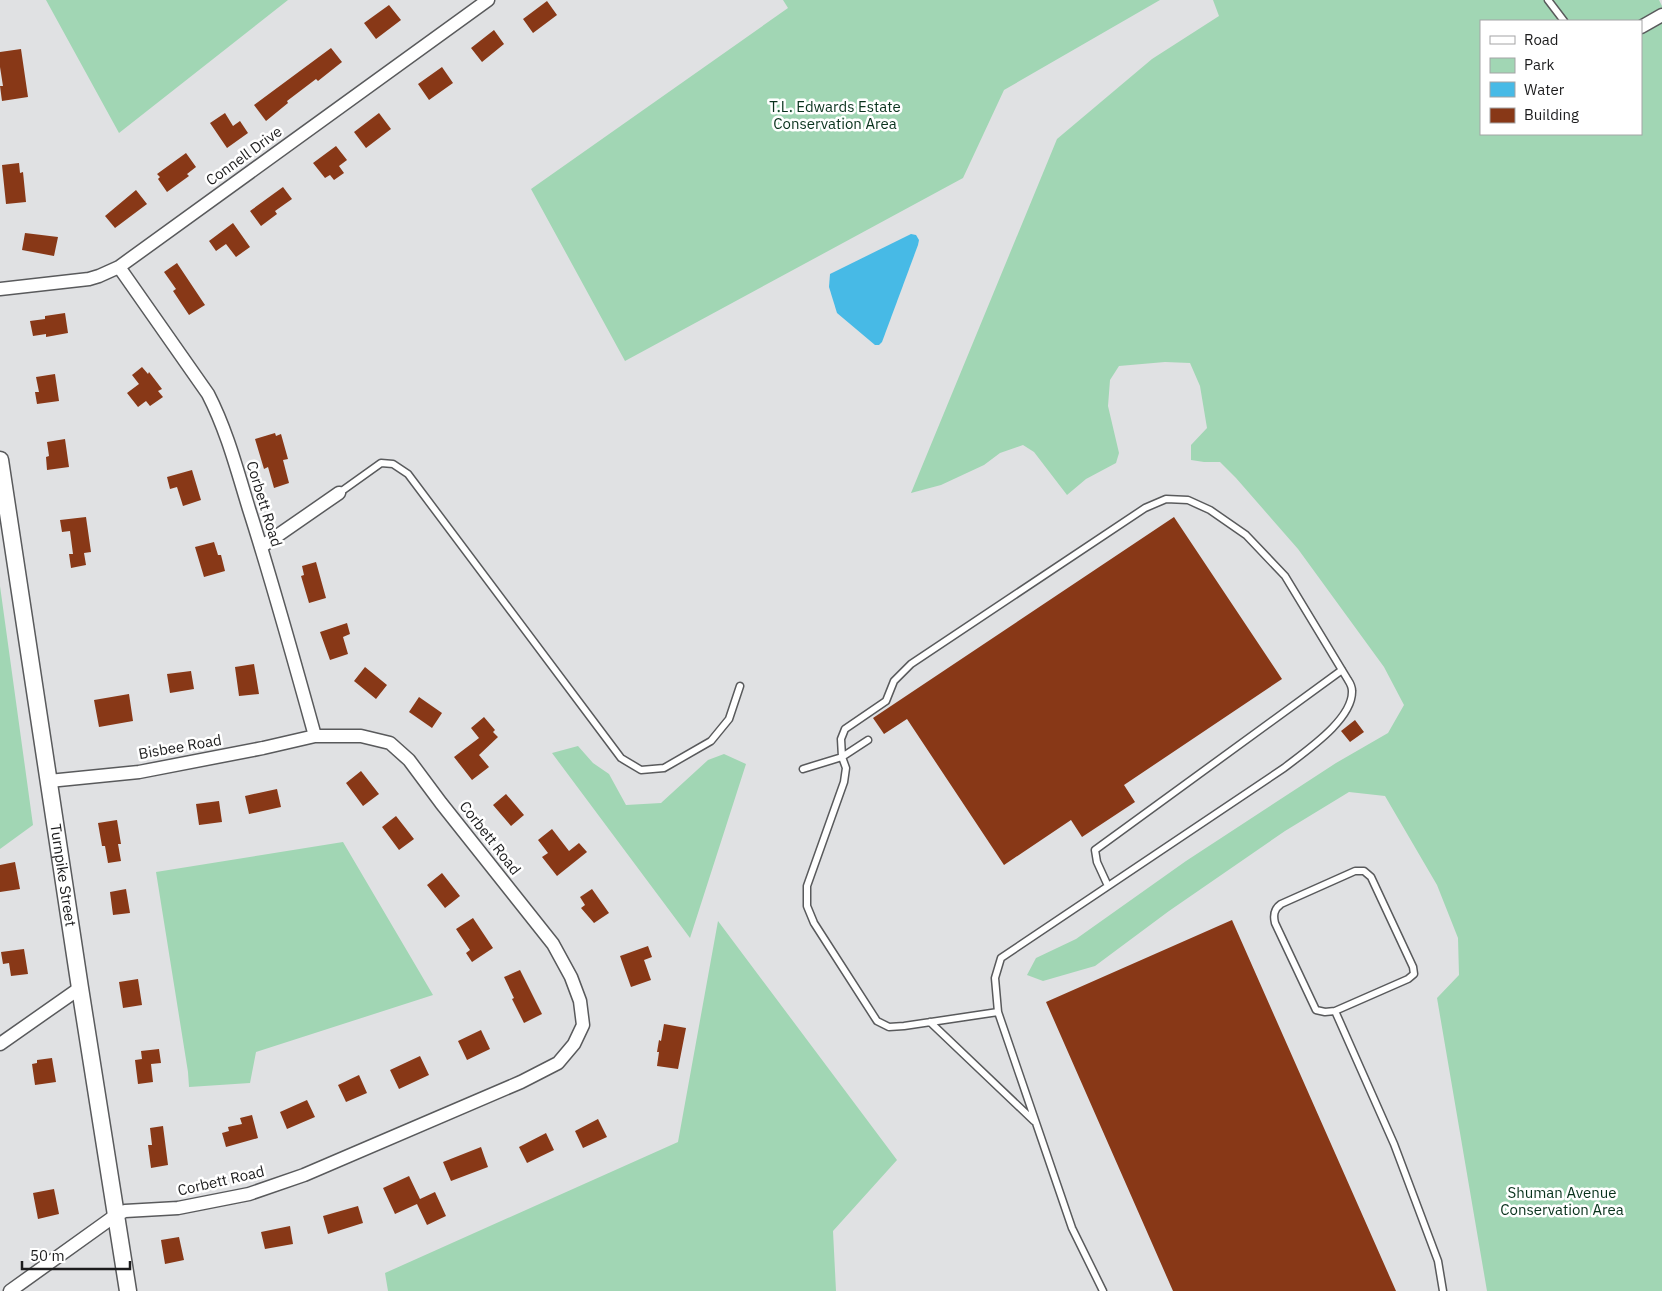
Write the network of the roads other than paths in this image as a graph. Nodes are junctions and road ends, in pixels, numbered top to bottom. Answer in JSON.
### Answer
{"nodes":[{"id":1,"x":488,"y":0,"type":"edge"},
{"id":2,"x":1548,"y":0,"type":"edge"},
{"id":3,"x":1662,"y":14,"type":"edge"},
{"id":4,"x":1563,"y":20,"type":"edge"},
{"id":5,"x":1642,"y":26,"type":"edge"},
{"id":6,"x":118,"y":267,"type":"junction"},
{"id":7,"x":0,"y":289,"type":"edge"},
{"id":8,"x":0,"y":460,"type":"edge"},
{"id":9,"x":340,"y":493,"type":"joint"},
{"id":10,"x":261,"y":547,"type":"junction"},
{"id":11,"x":1342,"y":670,"type":"junction"},
{"id":12,"x":740,"y":686,"type":"dead end"},
{"id":13,"x":315,"y":736,"type":"junction"},
{"id":14,"x":868,"y":740,"type":"dead end"},
{"id":15,"x":842,"y":757,"type":"junction"},
{"id":16,"x":803,"y":769,"type":"dead end"},
{"id":17,"x":49,"y":781,"type":"junction"},
{"id":18,"x":1108,"y":886,"type":"junction"},
{"id":19,"x":80,"y":988,"type":"junction"},
{"id":20,"x":1335,"y":1011,"type":"junction"},
{"id":21,"x":998,"y":1012,"type":"junction"},
{"id":22,"x":930,"y":1022,"type":"junction"},
{"id":23,"x":0,"y":1044,"type":"edge"},
{"id":24,"x":1036,"y":1123,"type":"junction"},
{"id":25,"x":116,"y":1215,"type":"junction"},
{"id":26,"x":10,"y":1291,"type":"edge"},
{"id":27,"x":128,"y":1291,"type":"edge"},
{"id":28,"x":1103,"y":1291,"type":"edge"},
{"id":29,"x":1443,"y":1291,"type":"edge"}],
"edges":[{"from":1,"to":6,"type":"street","name":"Connell Drive"},
{"from":2,"to":4,"type":"lane"},
{"from":3,"to":5,"type":"street"},
{"from":6,"to":7,"type":"street","name":"Connell Drive"},
{"from":6,"to":10,"type":"street","name":"Corbett Road"},
{"from":8,"to":17,"type":"street","name":"Turnpike Street"},
{"from":9,"to":10,"type":"street"},
{"from":9,"to":12,"type":"lane"},
{"from":10,"to":13,"type":"street","name":"Corbett Road"},
{"from":11,"to":15,"type":"lane"},
{"from":11,"to":18,"type":"lane"},
{"from":11,"to":18,"type":"lane"},
{"from":13,"to":17,"type":"street","name":"Bisbee Road"},
{"from":13,"to":25,"type":"street","name":"Corbett Road"},
{"from":14,"to":15,"type":"lane"},
{"from":15,"to":16,"type":"lane"},
{"from":15,"to":22,"type":"lane"},
{"from":17,"to":19,"type":"street","name":"Turnpike Street"},
{"from":18,"to":21,"type":"lane"},
{"from":19,"to":23,"type":"street"},
{"from":19,"to":25,"type":"street","name":"Turnpike Street"},
{"from":20,"to":20,"type":"lane"},
{"from":20,"to":29,"type":"lane"},
{"from":21,"to":22,"type":"lane"},
{"from":21,"to":24,"type":"lane"},
{"from":22,"to":24,"type":"lane"},
{"from":24,"to":28,"type":"lane"},
{"from":25,"to":26,"type":"street"},
{"from":25,"to":27,"type":"street","name":"Turnpike Street"}]}
